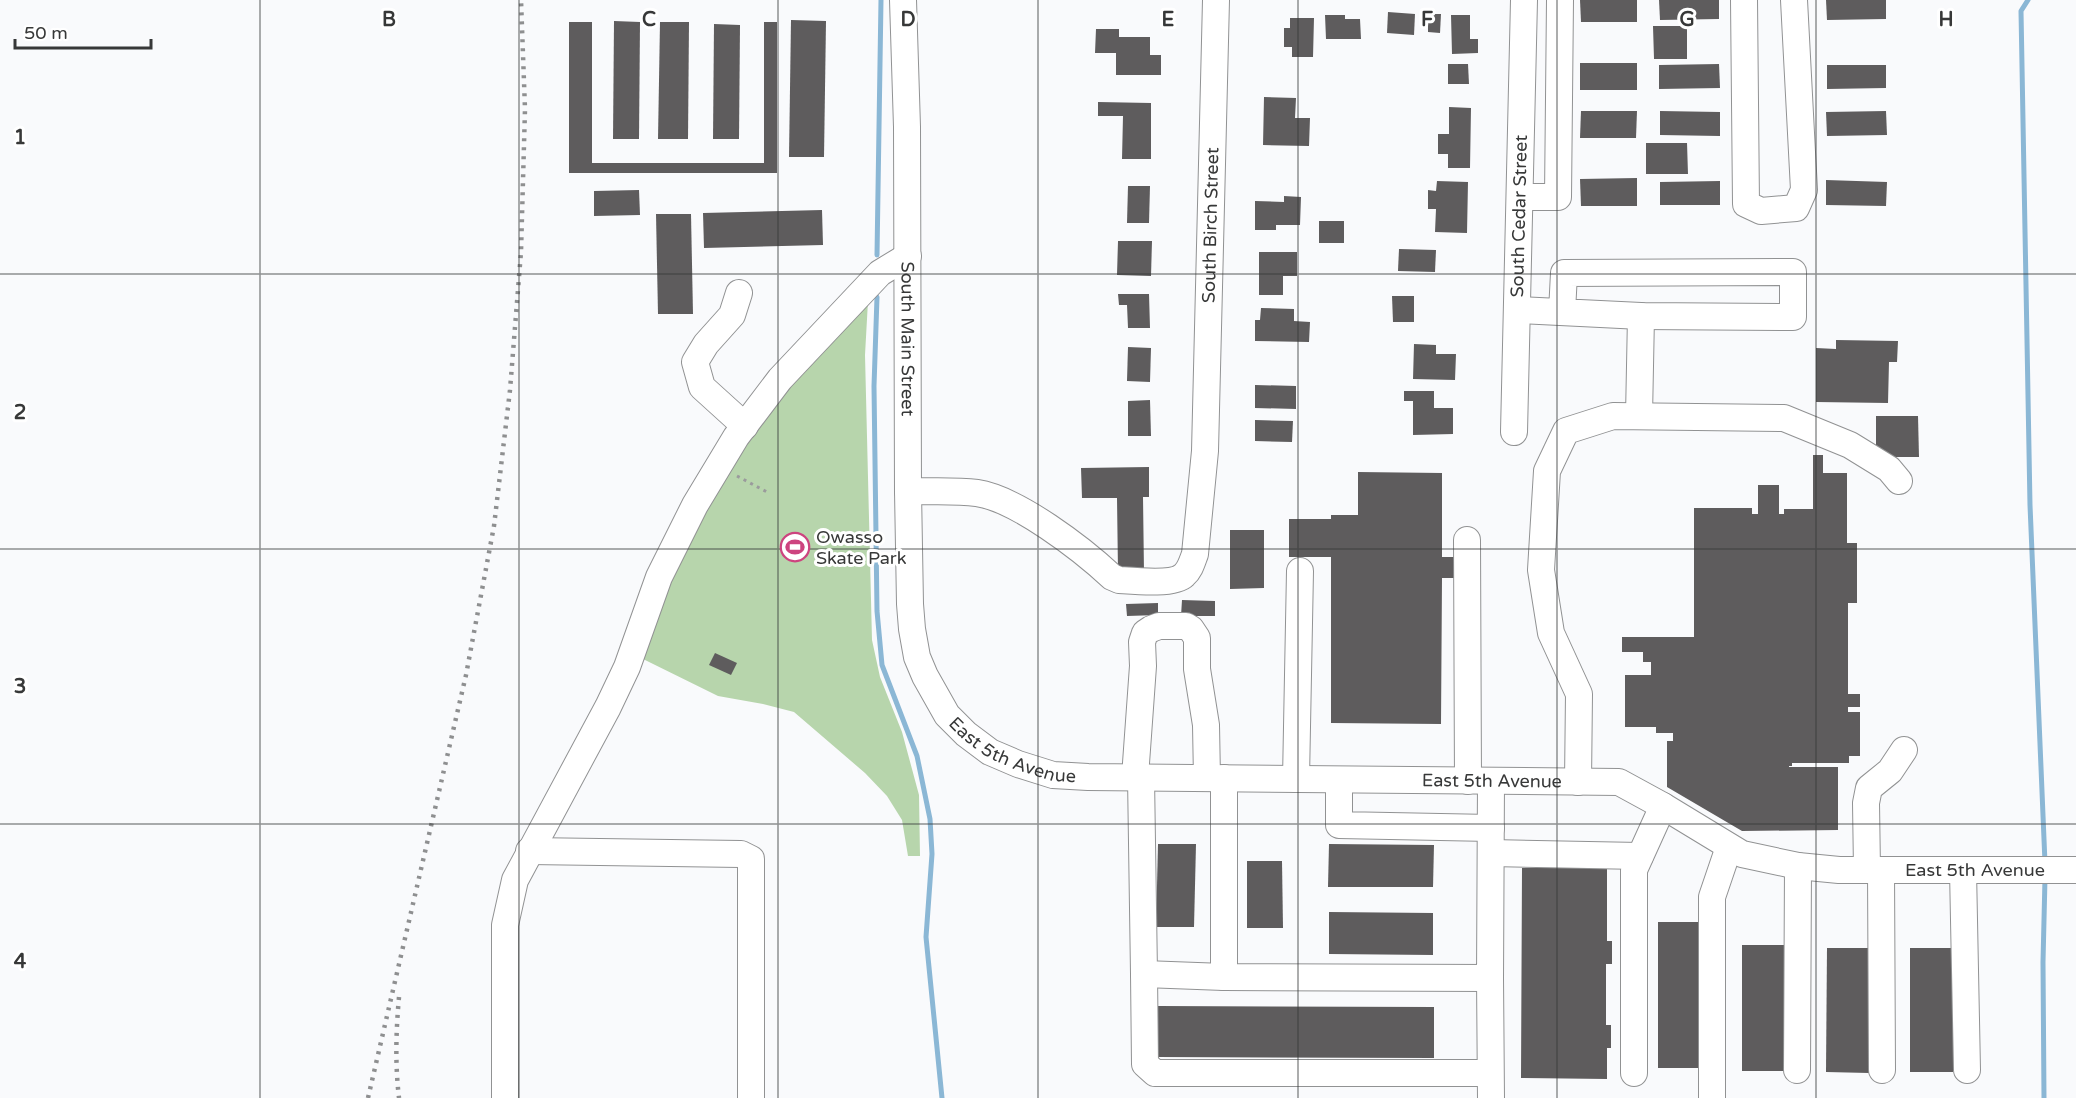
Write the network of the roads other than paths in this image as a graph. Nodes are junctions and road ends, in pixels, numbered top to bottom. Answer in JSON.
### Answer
{"nodes":[{"id":1,"x":903,"y":0,"type":"edge"},
{"id":2,"x":1216,"y":0,"type":"edge"},
{"id":3,"x":1524,"y":0,"type":"edge"},
{"id":4,"x":1560,"y":0,"type":"edge"},
{"id":5,"x":1744,"y":0,"type":"edge"},
{"id":6,"x":1794,"y":0,"type":"edge"},
{"id":7,"x":1520,"y":197,"type":"junction"},
{"id":8,"x":908,"y":256,"type":"junction"},
{"id":9,"x":739,"y":293,"type":"dead end"},
{"id":10,"x":1517,"y":310,"type":"junction"},
{"id":11,"x":1562,"y":312,"type":"junction"},
{"id":12,"x":1641,"y":316,"type":"junction"},
{"id":13,"x":1639,"y":417,"type":"junction"},
{"id":14,"x":745,"y":426,"type":"junction"},
{"id":15,"x":1514,"y":432,"type":"dead end"},
{"id":16,"x":1899,"y":481,"type":"dead end"},
{"id":17,"x":908,"y":491,"type":"junction"},
{"id":18,"x":1467,"y":540,"type":"dead end"},
{"id":19,"x":1299,"y":572,"type":"dead end"},
{"id":20,"x":926,"y":676,"type":"joint"},
{"id":21,"x":1904,"y":750,"type":"dead end"},
{"id":22,"x":1138,"y":777,"type":"junction"},
{"id":23,"x":1216,"y":778,"type":"junction"},
{"id":24,"x":1296,"y":779,"type":"junction"},
{"id":25,"x":1339,"y":780,"type":"junction"},
{"id":26,"x":1479,"y":781,"type":"junction"},
{"id":27,"x":1578,"y":782,"type":"junction"},
{"id":28,"x":1664,"y":806,"type":"junction"},
{"id":29,"x":1491,"y":840,"type":"junction"},
{"id":30,"x":1729,"y":847,"type":"junction"},
{"id":31,"x":529,"y":851,"type":"junction"},
{"id":32,"x":1640,"y":856,"type":"junction"},
{"id":33,"x":1798,"y":866,"type":"junction"},
{"id":34,"x":1874,"y":870,"type":"junction"},
{"id":35,"x":1975,"y":870,"type":"junction"},
{"id":36,"x":2076,"y":870,"type":"edge"},
{"id":37,"x":1143,"y":974,"type":"junction"},
{"id":38,"x":1224,"y":977,"type":"junction"},
{"id":39,"x":1490,"y":978,"type":"junction"},
{"id":40,"x":1797,"y":1070,"type":"dead end"},
{"id":41,"x":1882,"y":1070,"type":"dead end"},
{"id":42,"x":1967,"y":1070,"type":"dead end"},
{"id":43,"x":1634,"y":1073,"type":"dead end"},
{"id":44,"x":1490,"y":1086,"type":"edge"},
{"id":45,"x":505,"y":1098,"type":"edge"},
{"id":46,"x":751,"y":1098,"type":"edge"},
{"id":47,"x":1712,"y":1098,"type":"edge"}],
"edges":[{"from":1,"to":8,"type":"street","name":"South Main Street"},
{"from":2,"to":17,"type":"street","name":"South Birch Street"},
{"from":3,"to":7,"type":"street","name":"South Cedar Street"},
{"from":4,"to":7,"type":"street"},
{"from":5,"to":6,"type":"street"},
{"from":7,"to":10,"type":"street","name":"South Cedar Street"},
{"from":8,"to":14,"type":"street"},
{"from":8,"to":17,"type":"street","name":"South Main Street"},
{"from":9,"to":14,"type":"street"},
{"from":10,"to":11,"type":"street"},
{"from":10,"to":15,"type":"street","name":"South Cedar Street"},
{"from":11,"to":12,"type":"street"},
{"from":11,"to":12,"type":"street"},
{"from":12,"to":13,"type":"street"},
{"from":13,"to":16,"type":"street"},
{"from":13,"to":27,"type":"street"},
{"from":14,"to":31,"type":"street"},
{"from":17,"to":20,"type":"street","name":"South Main Street"},
{"from":18,"to":26,"type":"street"},
{"from":19,"to":24,"type":"street"},
{"from":20,"to":22,"type":"street","name":"East 5th Avenue"},
{"from":21,"to":34,"type":"street"},
{"from":22,"to":23,"type":"street","name":"East 5th Avenue"},
{"from":22,"to":23,"type":"street"},
{"from":22,"to":37,"type":"street"},
{"from":23,"to":24,"type":"street","name":"East 5th Avenue"},
{"from":23,"to":38,"type":"street"},
{"from":24,"to":25,"type":"street","name":"East 5th Avenue"},
{"from":25,"to":26,"type":"street","name":"East 5th Avenue"},
{"from":25,"to":29,"type":"street"},
{"from":26,"to":27,"type":"street","name":"East 5th Avenue"},
{"from":26,"to":29,"type":"street"},
{"from":27,"to":28,"type":"street","name":"East 5th Avenue"},
{"from":28,"to":30,"type":"street","name":"East 5th Avenue"},
{"from":28,"to":32,"type":"street"},
{"from":29,"to":32,"type":"street"},
{"from":29,"to":39,"type":"street"},
{"from":30,"to":33,"type":"street","name":"East 5th Avenue"},
{"from":30,"to":47,"type":"street"},
{"from":31,"to":45,"type":"street"},
{"from":31,"to":46,"type":"street"},
{"from":32,"to":43,"type":"street"},
{"from":33,"to":34,"type":"street","name":"East 5th Avenue"},
{"from":33,"to":40,"type":"street"},
{"from":34,"to":35,"type":"street","name":"East 5th Avenue"},
{"from":34,"to":41,"type":"street"},
{"from":35,"to":36,"type":"street","name":"East 5th Avenue"},
{"from":35,"to":42,"type":"street"},
{"from":37,"to":38,"type":"street"},
{"from":37,"to":44,"type":"street"},
{"from":38,"to":39,"type":"street"},
{"from":39,"to":44,"type":"street"}]}
